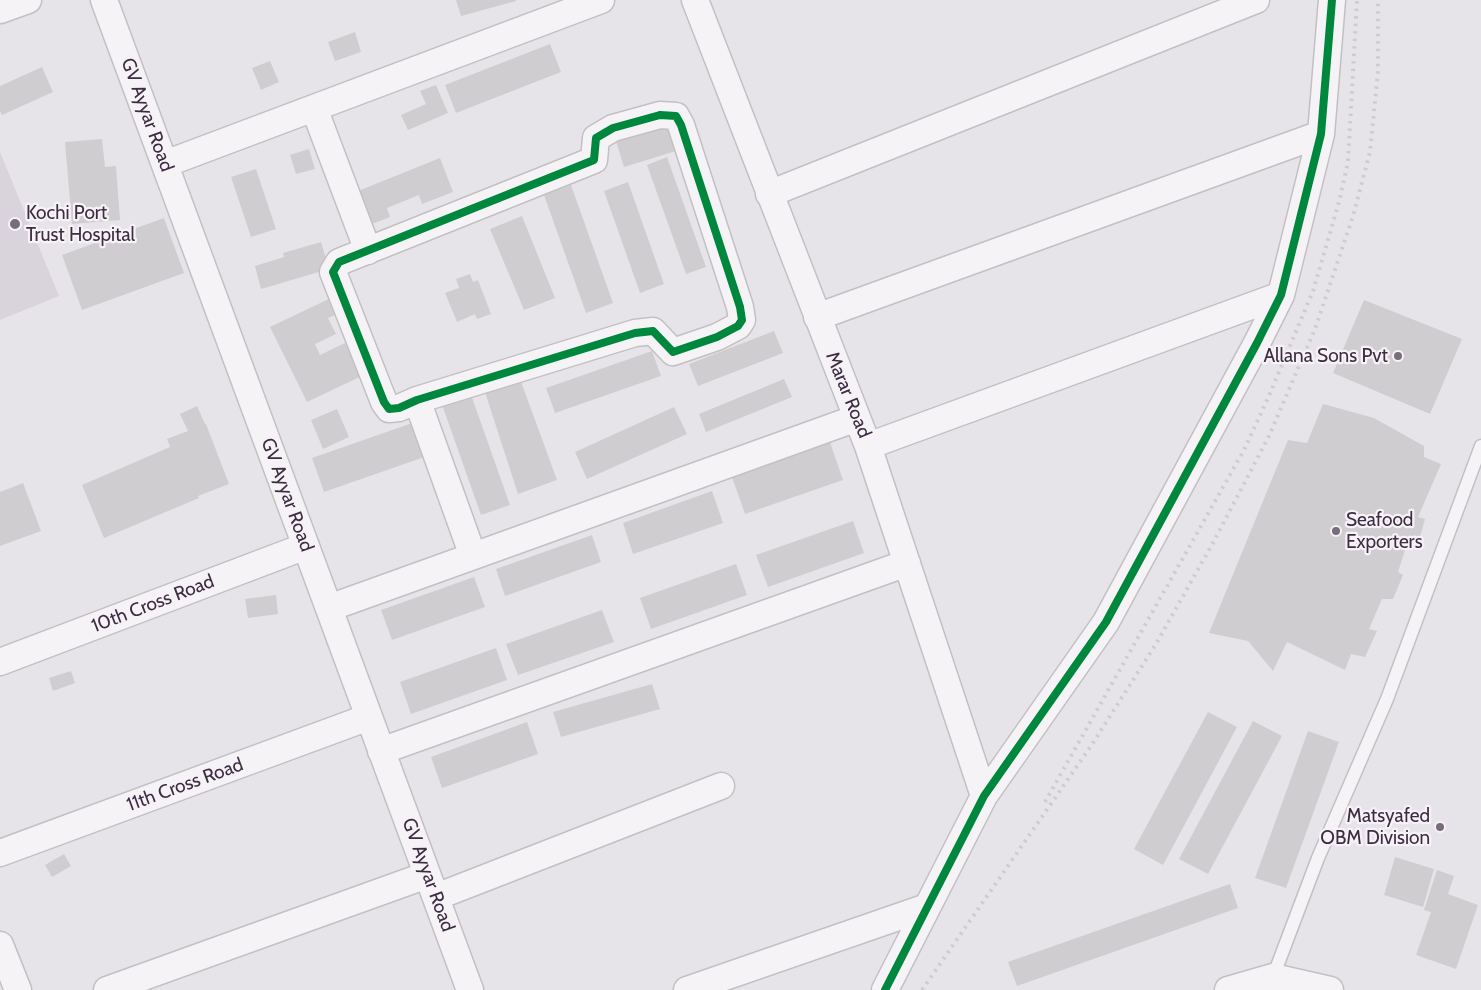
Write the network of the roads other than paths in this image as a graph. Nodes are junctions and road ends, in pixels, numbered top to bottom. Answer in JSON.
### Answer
{"nodes":[{"id":1,"x":28,"y":0,"type":"edge"},
{"id":2,"x":104,"y":0,"type":"edge"},
{"id":3,"x":600,"y":0,"type":"edge"},
{"id":4,"x":695,"y":0,"type":"edge"},
{"id":5,"x":1256,"y":0,"type":"edge"},
{"id":6,"x":1332,"y":0,"type":"edge"},
{"id":7,"x":0,"y":10,"type":"edge"},
{"id":8,"x":314,"y":108,"type":"junction"},
{"id":9,"x":1321,"y":134,"type":"junction"},
{"id":10,"x":165,"y":164,"type":"junction"},
{"id":11,"x":769,"y":194,"type":"junction"},
{"id":12,"x":368,"y":251,"type":"junction"},
{"id":13,"x":1281,"y":295,"type":"junction"},
{"id":14,"x":817,"y":317,"type":"junction"},
{"id":15,"x":417,"y":400,"type":"junction"},
{"id":16,"x":857,"y":418,"type":"junction"},
{"id":17,"x":868,"y":446,"type":"junction"},
{"id":18,"x":1481,"y":446,"type":"edge"},
{"id":19,"x":306,"y":546,"type":"junction"},
{"id":20,"x":473,"y":556,"type":"junction"},
{"id":21,"x":906,"y":563,"type":"junction"},
{"id":22,"x":329,"y":608,"type":"junction"},
{"id":23,"x":0,"y":662,"type":"edge"},
{"id":24,"x":369,"y":718,"type":"junction"},
{"id":25,"x":382,"y":751,"type":"junction"},
{"id":26,"x":721,"y":786,"type":"dead end"},
{"id":27,"x":984,"y":796,"type":"junction"},
{"id":28,"x":0,"y":853,"type":"edge"},
{"id":29,"x":432,"y":886,"type":"junction"},
{"id":30,"x":927,"y":907,"type":"junction"},
{"id":31,"x":0,"y":945,"type":"edge"},
{"id":32,"x":1273,"y":976,"type":"junction"},
{"id":33,"x":18,"y":990,"type":"edge"},
{"id":34,"x":106,"y":990,"type":"edge"},
{"id":35,"x":470,"y":990,"type":"edge"},
{"id":36,"x":686,"y":990,"type":"edge"},
{"id":37,"x":885,"y":990,"type":"edge"},
{"id":38,"x":1228,"y":990,"type":"edge"},
{"id":39,"x":1330,"y":990,"type":"edge"}],
"edges":[{"from":1,"to":7,"type":"street"},
{"from":2,"to":10,"type":"street","name":"GV Ayyar Road"},
{"from":3,"to":8,"type":"street"},
{"from":4,"to":11,"type":"street","name":"Marar Road"},
{"from":5,"to":11,"type":"street"},
{"from":6,"to":9,"type":"street"},
{"from":8,"to":10,"type":"street"},
{"from":8,"to":12,"type":"street"},
{"from":9,"to":13,"type":"street"},
{"from":9,"to":14,"type":"street"},
{"from":10,"to":19,"type":"street","name":"GV Ayyar Road"},
{"from":11,"to":14,"type":"street","name":"Marar Road"},
{"from":12,"to":15,"type":"street"},
{"from":12,"to":15,"type":"street"},
{"from":13,"to":17,"type":"street"},
{"from":13,"to":27,"type":"street"},
{"from":14,"to":16,"type":"street","name":"Marar Road"},
{"from":15,"to":20,"type":"street"},
{"from":16,"to":17,"type":"street","name":"Marar Road"},
{"from":16,"to":20,"type":"street"},
{"from":17,"to":21,"type":"street","name":"Marar Road"},
{"from":18,"to":32,"type":"lane"},
{"from":19,"to":22,"type":"street","name":"GV Ayyar Road"},
{"from":19,"to":23,"type":"street","name":"10th Cross Road"},
{"from":20,"to":22,"type":"street"},
{"from":21,"to":25,"type":"street"},
{"from":21,"to":27,"type":"street","name":"Marar Road"},
{"from":22,"to":24,"type":"street","name":"GV Ayyar Road"},
{"from":24,"to":25,"type":"street","name":"GV Ayyar Road"},
{"from":24,"to":28,"type":"street","name":"11th Cross Road"},
{"from":25,"to":29,"type":"street","name":"GV Ayyar Road"},
{"from":26,"to":29,"type":"street"},
{"from":27,"to":30,"type":"street"},
{"from":29,"to":34,"type":"street"},
{"from":29,"to":35,"type":"street","name":"GV Ayyar Road"},
{"from":30,"to":36,"type":"street"},
{"from":30,"to":37,"type":"street"},
{"from":31,"to":33,"type":"street"},
{"from":32,"to":38,"type":"street"},
{"from":32,"to":39,"type":"street"}]}
